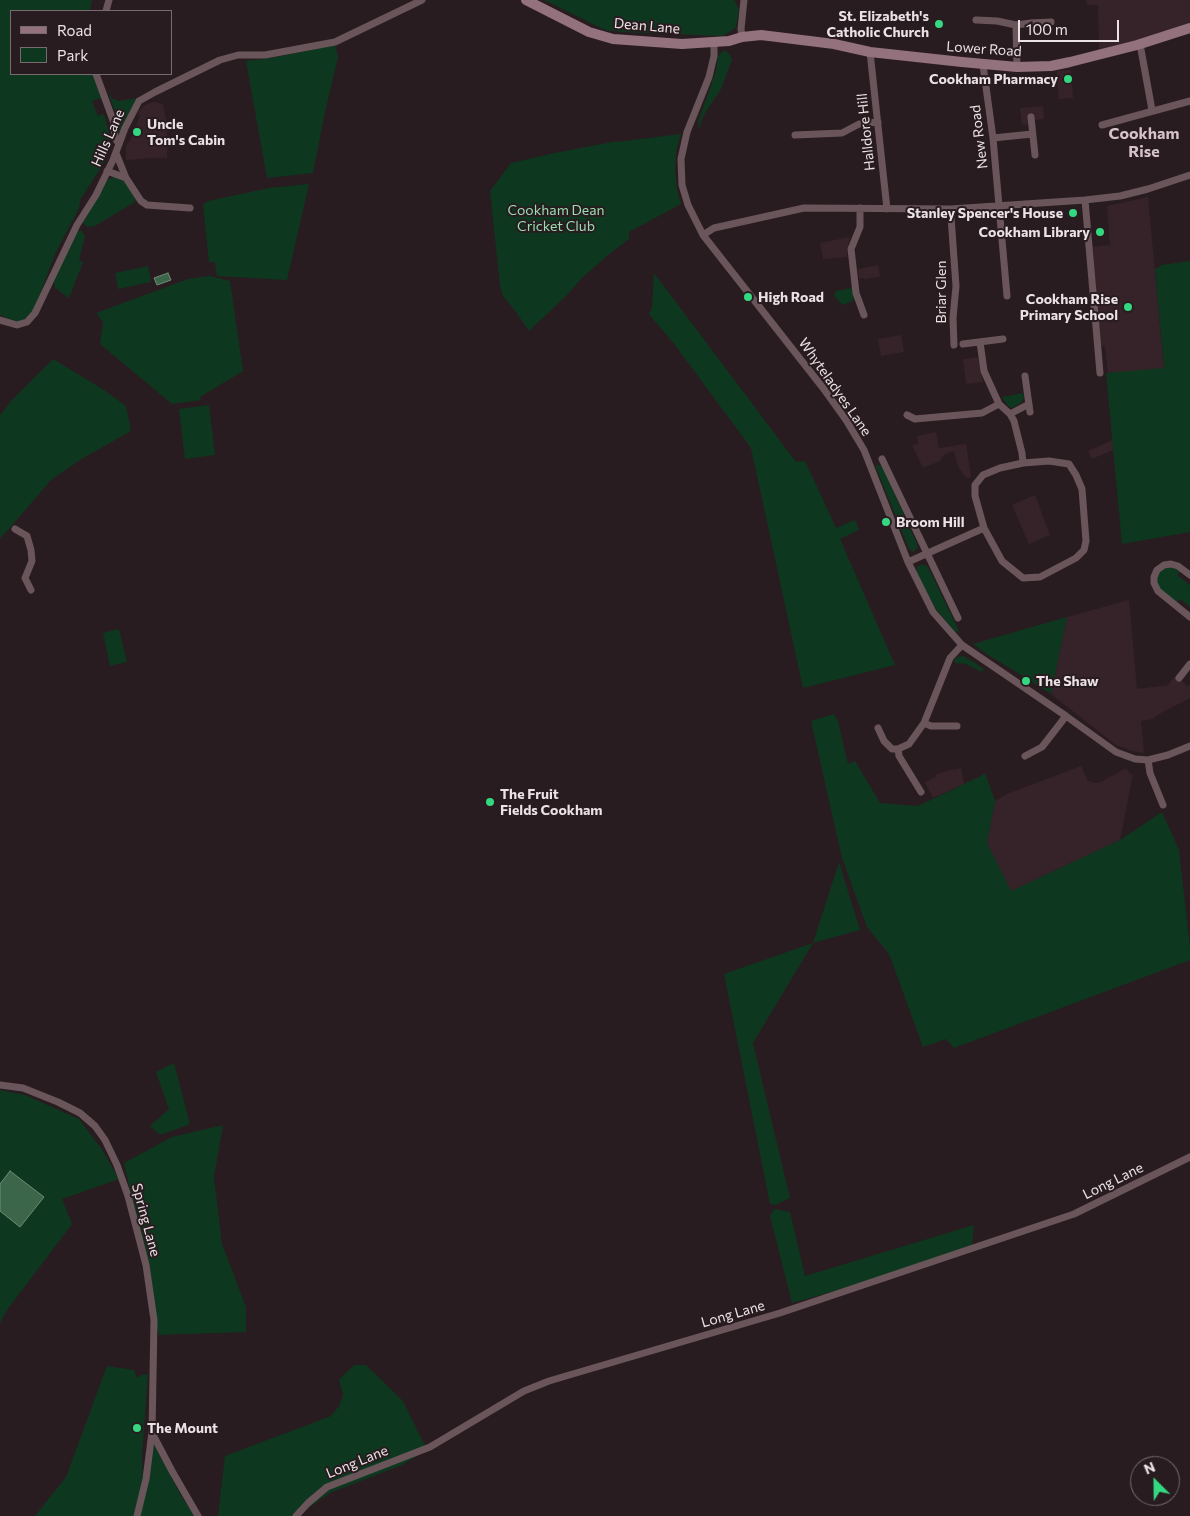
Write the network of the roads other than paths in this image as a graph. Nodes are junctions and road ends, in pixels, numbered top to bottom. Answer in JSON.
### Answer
{"nodes":[{"id":1,"x":422,"y":0,"type":"edge"},
{"id":2,"x":526,"y":0,"type":"edge"},
{"id":3,"x":744,"y":0,"type":"edge"},
{"id":4,"x":976,"y":20,"type":"dead end"},
{"id":5,"x":1051,"y":22,"type":"dead end"},
{"id":6,"x":1016,"y":25,"type":"junction"},
{"id":7,"x":1190,"y":28,"type":"edge"},
{"id":8,"x":742,"y":37,"type":"junction"},
{"id":9,"x":714,"y":42,"type":"junction"},
{"id":10,"x":1140,"y":44,"type":"junction"},
{"id":11,"x":870,"y":52,"type":"junction"},
{"id":12,"x":983,"y":65,"type":"junction"},
{"id":13,"x":1017,"y":67,"type":"junction"},
{"id":14,"x":96,"y":75,"type":"edge"},
{"id":15,"x":1190,"y":101,"type":"edge"},
{"id":16,"x":1152,"y":110,"type":"junction"},
{"id":17,"x":1031,"y":117,"type":"dead end"},
{"id":18,"x":878,"y":122,"type":"junction"},
{"id":19,"x":1105,"y":122,"type":"dead end"},
{"id":20,"x":1032,"y":134,"type":"junction"},
{"id":21,"x":795,"y":135,"type":"dead end"},
{"id":22,"x":993,"y":138,"type":"junction"},
{"id":23,"x":119,"y":144,"type":"junction"},
{"id":24,"x":116,"y":153,"type":"junction"},
{"id":25,"x":1035,"y":155,"type":"dead end"},
{"id":26,"x":107,"y":171,"type":"junction"},
{"id":27,"x":1190,"y":175,"type":"edge"},
{"id":28,"x":126,"y":178,"type":"junction"},
{"id":29,"x":1085,"y":200,"type":"junction"},
{"id":30,"x":999,"y":206,"type":"junction"},
{"id":31,"x":190,"y":208,"type":"dead end"},
{"id":32,"x":860,"y":208,"type":"junction"},
{"id":33,"x":887,"y":209,"type":"junction"},
{"id":34,"x":951,"y":209,"type":"junction"},
{"id":35,"x":703,"y":235,"type":"junction"},
{"id":36,"x":1007,"y":296,"type":"dead end"},
{"id":37,"x":864,"y":315,"type":"dead end"},
{"id":38,"x":0,"y":320,"type":"edge"},
{"id":39,"x":1004,"y":339,"type":"dead end"},
{"id":40,"x":980,"y":342,"type":"junction"},
{"id":41,"x":963,"y":344,"type":"dead end"},
{"id":42,"x":954,"y":345,"type":"dead end"},
{"id":43,"x":1100,"y":373,"type":"dead end"},
{"id":44,"x":1025,"y":376,"type":"dead end"},
{"id":45,"x":999,"y":404,"type":"junction"},
{"id":46,"x":1029,"y":404,"type":"junction"},
{"id":47,"x":1030,"y":412,"type":"dead end"},
{"id":48,"x":1010,"y":414,"type":"junction"},
{"id":49,"x":907,"y":415,"type":"dead end"},
{"id":50,"x":882,"y":458,"type":"dead end"},
{"id":51,"x":1023,"y":463,"type":"junction"},
{"id":52,"x":984,"y":528,"type":"junction"},
{"id":53,"x":15,"y":529,"type":"dead end"},
{"id":54,"x":928,"y":553,"type":"junction"},
{"id":55,"x":908,"y":562,"type":"junction"},
{"id":56,"x":1190,"y":575,"type":"edge"},
{"id":57,"x":31,"y":590,"type":"dead end"},
{"id":58,"x":1190,"y":617,"type":"edge"},
{"id":59,"x":958,"y":618,"type":"dead end"},
{"id":60,"x":962,"y":644,"type":"junction"},
{"id":61,"x":1190,"y":664,"type":"edge"},
{"id":62,"x":1179,"y":678,"type":"dead end"},
{"id":63,"x":1066,"y":716,"type":"junction"},
{"id":64,"x":924,"y":723,"type":"junction"},
{"id":65,"x":957,"y":726,"type":"dead end"},
{"id":66,"x":878,"y":728,"type":"dead end"},
{"id":67,"x":1190,"y":746,"type":"edge"},
{"id":68,"x":898,"y":749,"type":"junction"},
{"id":69,"x":1025,"y":756,"type":"dead end"},
{"id":70,"x":1148,"y":760,"type":"junction"},
{"id":71,"x":920,"y":792,"type":"dead end"},
{"id":72,"x":1163,"y":805,"type":"dead end"},
{"id":73,"x":0,"y":1085,"type":"edge"},
{"id":74,"x":1190,"y":1157,"type":"edge"},
{"id":75,"x":152,"y":1432,"type":"junction"},
{"id":76,"x":137,"y":1516,"type":"edge"},
{"id":77,"x":198,"y":1516,"type":"edge"},
{"id":78,"x":296,"y":1516,"type":"edge"}],
"edges":[{"from":1,"to":23,"type":"street","name":"Hills Lane"},
{"from":2,"to":9,"type":"street","name":"Dean Lane"},
{"from":3,"to":8,"type":"street"},
{"from":4,"to":6,"type":"street"},
{"from":5,"to":6,"type":"street"},
{"from":6,"to":13,"type":"street"},
{"from":7,"to":10,"type":"street","name":"Lower Road"},
{"from":8,"to":9,"type":"street","name":"Lower Road"},
{"from":8,"to":11,"type":"street","name":"Lower Road"},
{"from":9,"to":35,"type":"street","name":"Whyteladyes Lane"},
{"from":10,"to":13,"type":"street","name":"Lower Road"},
{"from":10,"to":16,"type":"street"},
{"from":11,"to":12,"type":"street","name":"Lower Road"},
{"from":11,"to":18,"type":"street","name":"Halldore Hill"},
{"from":12,"to":13,"type":"street","name":"Lower Road"},
{"from":12,"to":22,"type":"street","name":"New Road"},
{"from":14,"to":23,"type":"street"},
{"from":15,"to":16,"type":"street"},
{"from":16,"to":19,"type":"street"},
{"from":17,"to":20,"type":"street"},
{"from":18,"to":21,"type":"street"},
{"from":18,"to":33,"type":"street","name":"Halldore Hill"},
{"from":20,"to":22,"type":"street"},
{"from":20,"to":25,"type":"street"},
{"from":22,"to":30,"type":"street","name":"New Road"},
{"from":23,"to":24,"type":"street","name":"Hills Lane"},
{"from":24,"to":26,"type":"street","name":"Hills Lane"},
{"from":24,"to":28,"type":"street"},
{"from":26,"to":28,"type":"street"},
{"from":26,"to":38,"type":"street","name":"Hills Lane"},
{"from":27,"to":29,"type":"street"},
{"from":28,"to":31,"type":"street"},
{"from":29,"to":30,"type":"street"},
{"from":29,"to":43,"type":"street"},
{"from":30,"to":34,"type":"street"},
{"from":30,"to":36,"type":"street","name":"New Road"},
{"from":32,"to":33,"type":"street"},
{"from":32,"to":35,"type":"street"},
{"from":32,"to":37,"type":"street"},
{"from":33,"to":34,"type":"street"},
{"from":34,"to":42,"type":"street","name":"Briar Glen"},
{"from":35,"to":55,"type":"street","name":"Whyteladyes Lane"},
{"from":39,"to":40,"type":"street"},
{"from":40,"to":41,"type":"street"},
{"from":40,"to":45,"type":"street"},
{"from":44,"to":46,"type":"street"},
{"from":45,"to":48,"type":"street"},
{"from":45,"to":49,"type":"street"},
{"from":46,"to":47,"type":"street"},
{"from":46,"to":48,"type":"street"},
{"from":48,"to":51,"type":"street"},
{"from":50,"to":54,"type":"street"},
{"from":51,"to":52,"type":"street"},
{"from":51,"to":52,"type":"street"},
{"from":52,"to":54,"type":"street"},
{"from":53,"to":57,"type":"street"},
{"from":54,"to":55,"type":"street"},
{"from":54,"to":59,"type":"street"},
{"from":55,"to":60,"type":"street","name":"Whyteladyes Lane"},
{"from":56,"to":58,"type":"street"},
{"from":60,"to":63,"type":"street","name":"Whyteladyes Lane"},
{"from":60,"to":64,"type":"street"},
{"from":61,"to":62,"type":"street"},
{"from":63,"to":69,"type":"street"},
{"from":63,"to":70,"type":"street","name":"Whyteladyes Lane"},
{"from":64,"to":65,"type":"street"},
{"from":64,"to":68,"type":"street"},
{"from":66,"to":68,"type":"street"},
{"from":67,"to":70,"type":"street","name":"Whyteladyes Lane"},
{"from":68,"to":71,"type":"street"},
{"from":70,"to":72,"type":"street"},
{"from":73,"to":75,"type":"street","name":"Spring Lane"},
{"from":74,"to":78,"type":"street","name":"Long Lane"},
{"from":75,"to":76,"type":"street","name":"Spring Lane"},
{"from":75,"to":77,"type":"street","name":"Spring Lane"}]}
